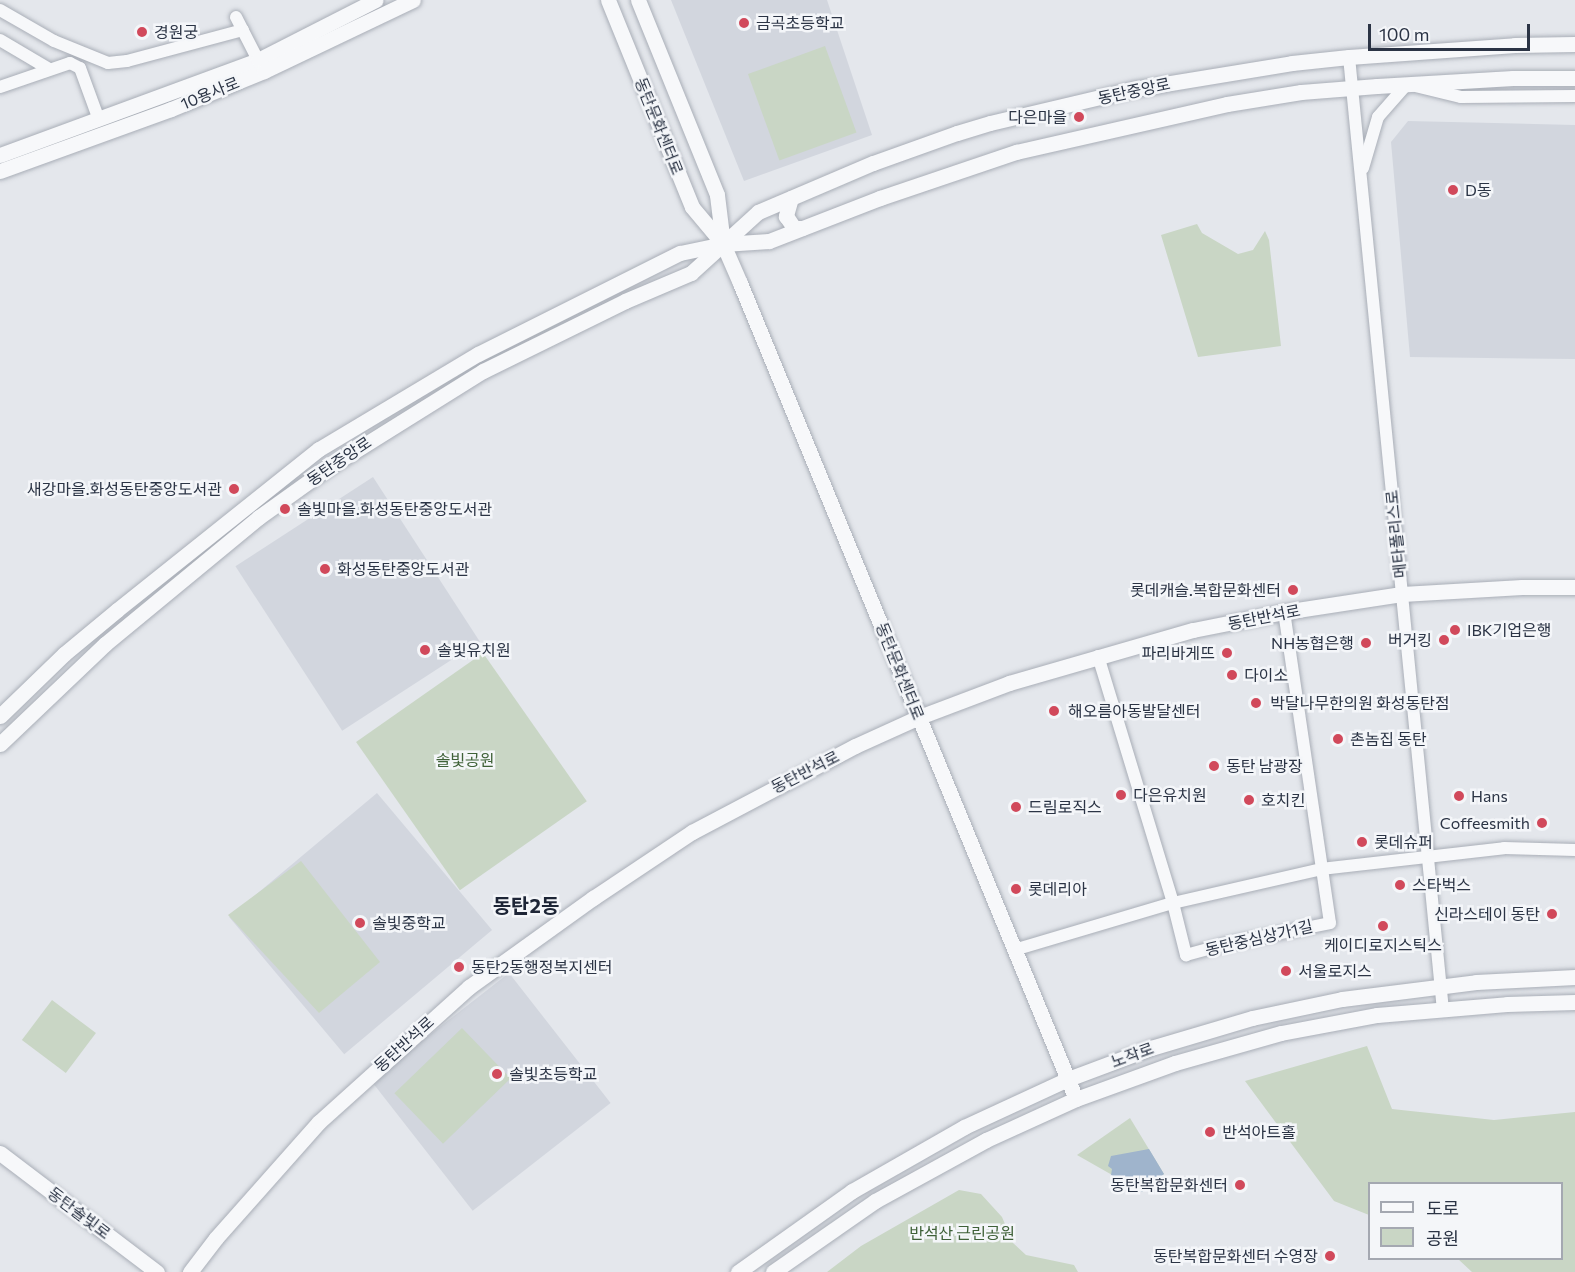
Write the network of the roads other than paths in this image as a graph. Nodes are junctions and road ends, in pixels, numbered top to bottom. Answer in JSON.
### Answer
{"nodes":[{"id":1,"x":376,"y":0,"type":"edge"},
{"id":2,"x":413,"y":0,"type":"edge"},
{"id":3,"x":608,"y":0,"type":"edge"},
{"id":4,"x":638,"y":0,"type":"edge"},
{"id":5,"x":0,"y":10,"type":"edge"},
{"id":6,"x":236,"y":17,"type":"dead end"},
{"id":7,"x":243,"y":30,"type":"junction"},
{"id":8,"x":0,"y":40,"type":"edge"},
{"id":9,"x":1575,"y":44,"type":"edge"},
{"id":10,"x":1349,"y":57,"type":"junction"},
{"id":11,"x":261,"y":66,"type":"junction"},
{"id":12,"x":49,"y":69,"type":"junction"},
{"id":13,"x":1575,"y":78,"type":"edge"},
{"id":14,"x":1407,"y":84,"type":"junction"},
{"id":15,"x":0,"y":87,"type":"edge"},
{"id":16,"x":1352,"y":87,"type":"junction"},
{"id":17,"x":1575,"y":96,"type":"edge"},
{"id":18,"x":99,"y":120,"type":"junction"},
{"id":19,"x":0,"y":155,"type":"edge"},
{"id":20,"x":0,"y":171,"type":"edge"},
{"id":21,"x":1361,"y":175,"type":"junction"},
{"id":22,"x":791,"y":198,"type":"junction"},
{"id":23,"x":802,"y":228,"type":"junction"},
{"id":24,"x":723,"y":244,"type":"junction"},
{"id":25,"x":1575,"y":587,"type":"edge"},
{"id":26,"x":1402,"y":594,"type":"junction"},
{"id":27,"x":1284,"y":612,"type":"junction"},
{"id":28,"x":1098,"y":656,"type":"junction"},
{"id":29,"x":0,"y":716,"type":"edge"},
{"id":30,"x":919,"y":717,"type":"junction"},
{"id":31,"x":0,"y":744,"type":"edge"},
{"id":32,"x":1575,"y":850,"type":"edge"},
{"id":33,"x":1428,"y":856,"type":"junction"},
{"id":34,"x":1321,"y":869,"type":"junction"},
{"id":35,"x":1173,"y":903,"type":"junction"},
{"id":36,"x":1014,"y":950,"type":"junction"},
{"id":37,"x":1575,"y":977,"type":"edge"},
{"id":38,"x":1441,"y":985,"type":"junction"},
{"id":39,"x":1375,"y":994,"type":"junction"},
{"id":40,"x":1575,"y":1002,"type":"edge"},
{"id":41,"x":1443,"y":1010,"type":"junction"},
{"id":42,"x":1377,"y":1015,"type":"junction"},
{"id":43,"x":1136,"y":1053,"type":"junction"},
{"id":44,"x":1143,"y":1074,"type":"junction"},
{"id":45,"x":1068,"y":1079,"type":"junction"},
{"id":46,"x":1076,"y":1099,"type":"junction"},
{"id":47,"x":1002,"y":1109,"type":"junction"},
{"id":48,"x":1010,"y":1128,"type":"junction"},
{"id":49,"x":0,"y":1153,"type":"edge"},
{"id":50,"x":157,"y":1272,"type":"edge"},
{"id":51,"x":190,"y":1272,"type":"edge"},
{"id":52,"x":738,"y":1272,"type":"edge"},
{"id":53,"x":773,"y":1272,"type":"edge"}],
"edges":[{"from":1,"to":11,"type":"street","name":"10용사로"},
{"from":2,"to":11,"type":"street","name":"10용사로"},
{"from":3,"to":24,"type":"street","name":"동탄문화센터로"},
{"from":4,"to":24,"type":"street","name":"동탄문화센터로"},
{"from":5,"to":7,"type":"street"},
{"from":6,"to":7,"type":"street"},
{"from":7,"to":11,"type":"street"},
{"from":8,"to":12,"type":"street"},
{"from":9,"to":10,"type":"street","name":"동탄중앙로"},
{"from":10,"to":16,"type":"street","name":"메타폴리스로"},
{"from":10,"to":22,"type":"street","name":"동탄중앙로"},
{"from":11,"to":18,"type":"street","name":"10용사로"},
{"from":11,"to":20,"type":"street","name":"10용사로"},
{"from":12,"to":15,"type":"street"},
{"from":12,"to":18,"type":"street"},
{"from":13,"to":14,"type":"street","name":"동탄중앙로"},
{"from":14,"to":16,"type":"street","name":"동탄중앙로"},
{"from":14,"to":17,"type":"street","name":"동탄중앙로"},
{"from":14,"to":21,"type":"street"},
{"from":16,"to":21,"type":"street","name":"메타폴리스로"},
{"from":16,"to":23,"type":"street","name":"동탄중앙로"},
{"from":18,"to":19,"type":"street","name":"10용사로"},
{"from":21,"to":26,"type":"street","name":"메타폴리스로"},
{"from":22,"to":23,"type":"street"},
{"from":22,"to":24,"type":"street","name":"동탄중앙로"},
{"from":23,"to":24,"type":"street","name":"동탄중앙로"},
{"from":24,"to":29,"type":"street","name":"동탄중앙로"},
{"from":24,"to":30,"type":"street","name":"동탄문화센터로"},
{"from":24,"to":31,"type":"street","name":"동탄중앙로"},
{"from":25,"to":26,"type":"street","name":"동탄반석로"},
{"from":26,"to":27,"type":"street","name":"동탄반석로"},
{"from":26,"to":33,"type":"street","name":"메타폴리스로"},
{"from":27,"to":28,"type":"street","name":"동탄반석로"},
{"from":27,"to":34,"type":"street","name":"동탄중심상가1길"},
{"from":28,"to":30,"type":"street","name":"동탄반석로"},
{"from":28,"to":35,"type":"street","name":"동탄중심상가1길"},
{"from":30,"to":36,"type":"street","name":"동탄문화센터로"},
{"from":30,"to":51,"type":"street","name":"동탄반석로"},
{"from":32,"to":33,"type":"street"},
{"from":33,"to":34,"type":"street"},
{"from":33,"to":38,"type":"street","name":"메타폴리스로"},
{"from":34,"to":35,"type":"street"},
{"from":34,"to":35,"type":"street","name":"동탄중심상가1길"},
{"from":35,"to":36,"type":"street"},
{"from":36,"to":45,"type":"street","name":"동탄문화센터로"},
{"from":37,"to":38,"type":"street","name":"노작로"},
{"from":38,"to":39,"type":"street","name":"노작로"},
{"from":38,"to":41,"type":"street","name":"메타폴리스로"},
{"from":39,"to":42,"type":"street"},
{"from":39,"to":43,"type":"street","name":"노작로"},
{"from":40,"to":41,"type":"street","name":"노작로"},
{"from":41,"to":42,"type":"street","name":"노작로"},
{"from":42,"to":44,"type":"street","name":"노작로"},
{"from":43,"to":44,"type":"street"},
{"from":43,"to":45,"type":"street","name":"노작로"},
{"from":44,"to":46,"type":"street","name":"노작로"},
{"from":45,"to":46,"type":"street","name":"동탄문화센터로"},
{"from":45,"to":47,"type":"street","name":"노작로"},
{"from":46,"to":48,"type":"street","name":"노작로"},
{"from":47,"to":48,"type":"street"},
{"from":47,"to":52,"type":"street","name":"노작로"},
{"from":48,"to":53,"type":"street","name":"노작로"},
{"from":49,"to":50,"type":"street","name":"동탄솔빛로"}]}
